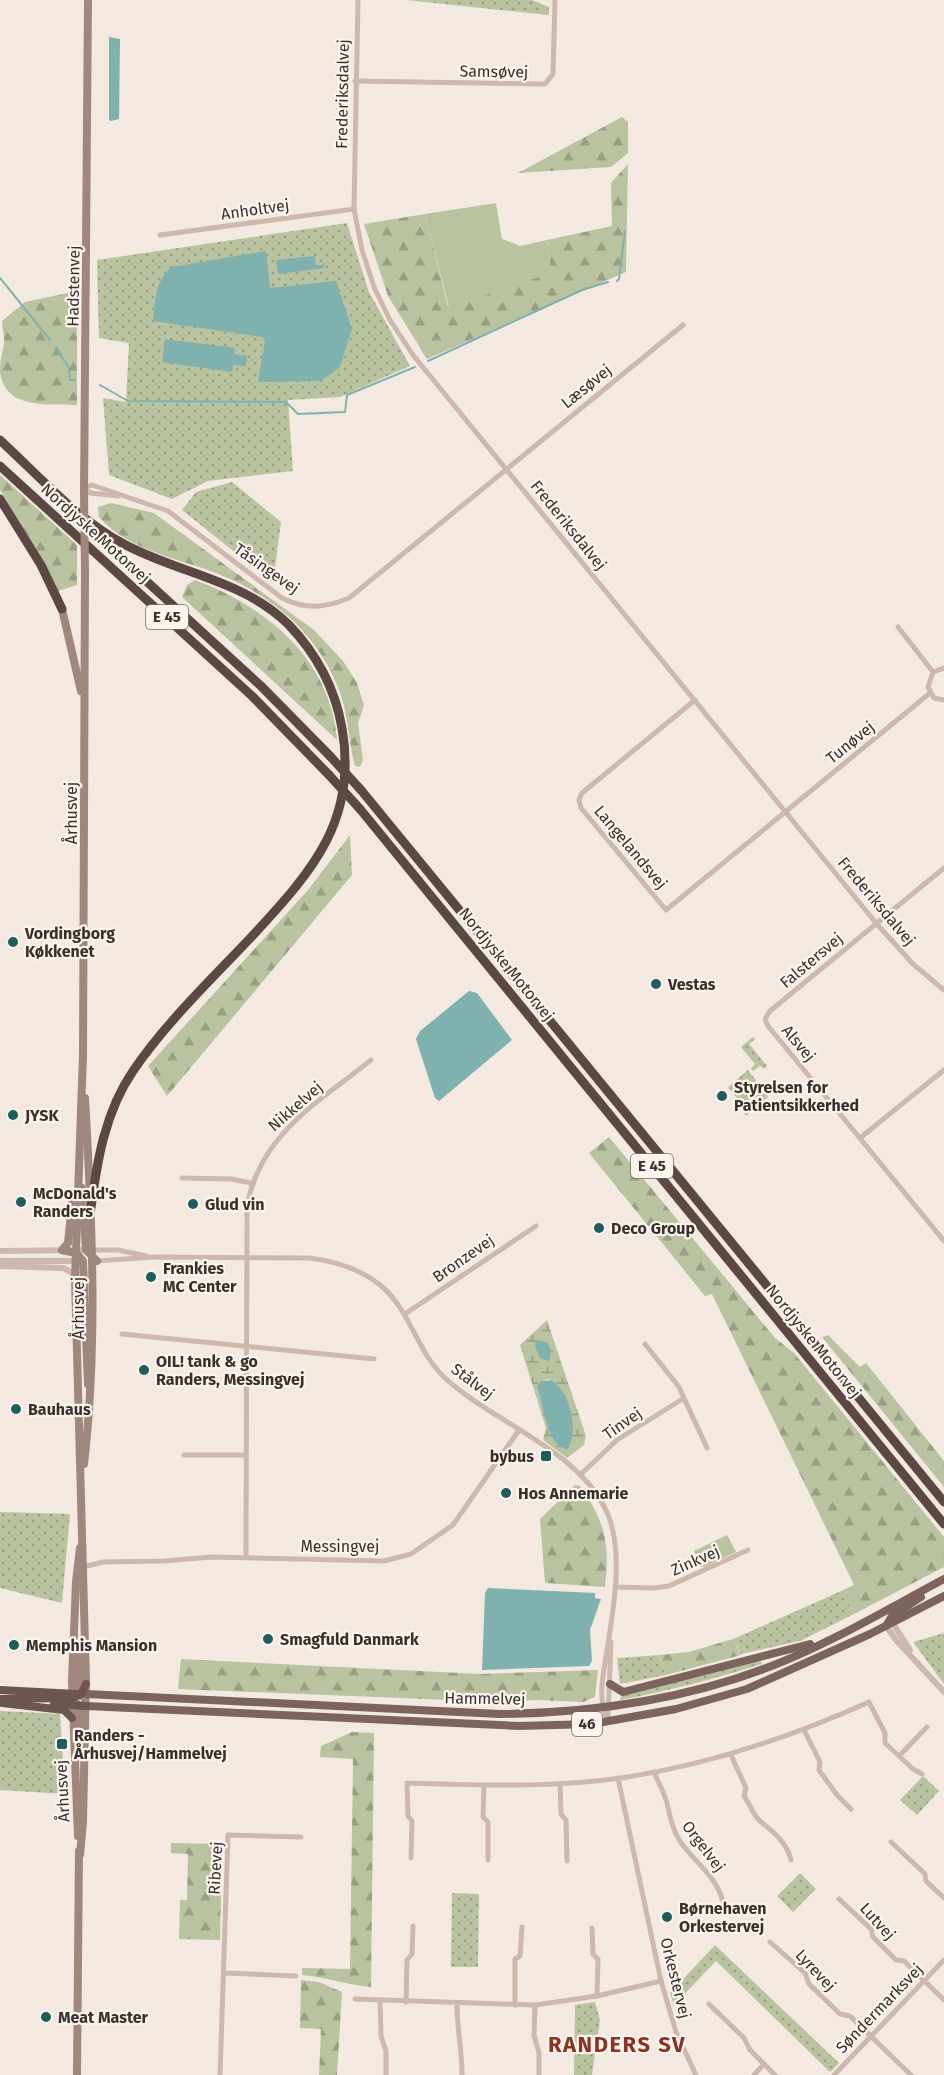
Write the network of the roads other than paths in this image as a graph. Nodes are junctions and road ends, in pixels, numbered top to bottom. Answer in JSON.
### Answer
{"nodes":[{"id":1,"x":88,"y":0,"type":"edge"},
{"id":2,"x":358,"y":0,"type":"edge"},
{"id":3,"x":555,"y":0,"type":"edge"},
{"id":4,"x":355,"y":81,"type":"junction"},
{"id":5,"x":354,"y":209,"type":"junction"},
{"id":6,"x":160,"y":235,"type":"dead end"},
{"id":7,"x":683,"y":325,"type":"dead end"},
{"id":8,"x":0,"y":440,"type":"edge"},
{"id":9,"x":0,"y":447,"type":"edge"},
{"id":10,"x":0,"y":466,"type":"edge"},
{"id":11,"x":506,"y":469,"type":"junction"},
{"id":12,"x":84,"y":490,"type":"junction"},
{"id":13,"x":0,"y":499,"type":"edge"},
{"id":14,"x":85,"y":572,"type":"joint"},
{"id":15,"x":62,"y":609,"type":"joint"},
{"id":16,"x":898,"y":627,"type":"dead end"},
{"id":17,"x":944,"y":668,"type":"edge"},
{"id":18,"x":933,"y":672,"type":"junction"},
{"id":19,"x":930,"y":693,"type":"junction"},
{"id":20,"x":695,"y":700,"type":"junction"},
{"id":21,"x":944,"y":700,"type":"edge"},
{"id":22,"x":84,"y":713,"type":"junction"},
{"id":23,"x":786,"y":812,"type":"junction"},
{"id":24,"x":944,"y":868,"type":"edge"},
{"id":25,"x":876,"y":923,"type":"junction"},
{"id":26,"x":944,"y":990,"type":"edge"},
{"id":27,"x":765,"y":1019,"type":"joint"},
{"id":28,"x":83,"y":1055,"type":"junction"},
{"id":29,"x":371,"y":1060,"type":"dead end"},
{"id":30,"x":944,"y":1070,"type":"edge"},
{"id":31,"x":860,"y":1137,"type":"junction"},
{"id":32,"x":79,"y":1148,"type":"junction"},
{"id":33,"x":182,"y":1178,"type":"dead end"},
{"id":34,"x":251,"y":1183,"type":"junction"},
{"id":35,"x":91,"y":1208,"type":"junction"},
{"id":36,"x":536,"y":1226,"type":"dead end"},
{"id":37,"x":944,"y":1241,"type":"edge"},
{"id":38,"x":62,"y":1250,"type":"junction"},
{"id":39,"x":0,"y":1251,"type":"edge"},
{"id":40,"x":85,"y":1256,"type":"junction"},
{"id":41,"x":154,"y":1257,"type":"junction"},
{"id":42,"x":247,"y":1257,"type":"junction"},
{"id":43,"x":0,"y":1261,"type":"edge"},
{"id":44,"x":0,"y":1266,"type":"edge"},
{"id":45,"x":75,"y":1279,"type":"junction"},
{"id":46,"x":405,"y":1314,"type":"junction"},
{"id":47,"x":122,"y":1334,"type":"dead end"},
{"id":48,"x":645,"y":1344,"type":"dead end"},
{"id":49,"x":247,"y":1345,"type":"junction"},
{"id":50,"x":374,"y":1359,"type":"dead end"},
{"id":51,"x":684,"y":1398,"type":"junction"},
{"id":52,"x":519,"y":1430,"type":"junction"},
{"id":53,"x":707,"y":1448,"type":"dead end"},
{"id":54,"x":184,"y":1455,"type":"dead end"},
{"id":55,"x":246,"y":1455,"type":"junction"},
{"id":56,"x":580,"y":1475,"type":"junction"},
{"id":57,"x":81,"y":1489,"type":"junction"},
{"id":58,"x":944,"y":1502,"type":"edge"},
{"id":59,"x":944,"y":1524,"type":"edge"},
{"id":60,"x":81,"y":1547,"type":"junction"},
{"id":61,"x":748,"y":1550,"type":"dead end"},
{"id":62,"x":246,"y":1558,"type":"junction"},
{"id":63,"x":83,"y":1567,"type":"junction"},
{"id":64,"x":944,"y":1581,"type":"edge"},
{"id":65,"x":615,"y":1587,"type":"junction"},
{"id":66,"x":944,"y":1596,"type":"edge"},
{"id":67,"x":872,"y":1618,"type":"junction"},
{"id":68,"x":611,"y":1622,"type":"junction"},
{"id":69,"x":889,"y":1623,"type":"junction"},
{"id":70,"x":828,"y":1640,"type":"junction"},
{"id":71,"x":86,"y":1682,"type":"junction"},
{"id":72,"x":610,"y":1684,"type":"junction"},
{"id":73,"x":0,"y":1690,"type":"edge"},
{"id":74,"x":944,"y":1692,"type":"edge"},
{"id":75,"x":79,"y":1700,"type":"junction"},
{"id":76,"x":0,"y":1701,"type":"edge"},
{"id":77,"x":199,"y":1701,"type":"junction"},
{"id":78,"x":605,"y":1707,"type":"junction"},
{"id":79,"x":72,"y":1717,"type":"junction"},
{"id":80,"x":608,"y":1722,"type":"junction"},
{"id":81,"x":927,"y":1727,"type":"dead end"},
{"id":82,"x":804,"y":1730,"type":"junction"},
{"id":83,"x":731,"y":1755,"type":"junction"},
{"id":84,"x":899,"y":1756,"type":"junction"},
{"id":85,"x":654,"y":1772,"type":"junction"},
{"id":86,"x":922,"y":1774,"type":"dead end"},
{"id":87,"x":618,"y":1778,"type":"junction"},
{"id":88,"x":560,"y":1784,"type":"junction"},
{"id":89,"x":484,"y":1786,"type":"junction"},
{"id":90,"x":851,"y":1809,"type":"dead end"},
{"id":91,"x":301,"y":1838,"type":"dead end"},
{"id":92,"x":891,"y":1842,"type":"dead end"},
{"id":93,"x":80,"y":1855,"type":"junction"},
{"id":94,"x":411,"y":1858,"type":"dead end"},
{"id":95,"x":488,"y":1860,"type":"dead end"},
{"id":96,"x":791,"y":1860,"type":"dead end"},
{"id":97,"x":567,"y":1861,"type":"dead end"},
{"id":98,"x":944,"y":1898,"type":"edge"},
{"id":99,"x":839,"y":1899,"type":"dead end"},
{"id":100,"x":723,"y":1902,"type":"dead end"},
{"id":101,"x":413,"y":1926,"type":"dead end"},
{"id":102,"x":522,"y":1927,"type":"dead end"},
{"id":103,"x":592,"y":1928,"type":"dead end"},
{"id":104,"x":770,"y":1942,"type":"dead end"},
{"id":105,"x":944,"y":1960,"type":"edge"},
{"id":106,"x":224,"y":1973,"type":"junction"},
{"id":107,"x":296,"y":1976,"type":"dead end"},
{"id":108,"x":924,"y":1980,"type":"junction"},
{"id":109,"x":661,"y":1981,"type":"junction"},
{"id":110,"x":597,"y":1996,"type":"junction"},
{"id":111,"x":355,"y":1999,"type":"dead end"},
{"id":112,"x":944,"y":2000,"type":"edge"},
{"id":113,"x":380,"y":2001,"type":"junction"},
{"id":114,"x":406,"y":2002,"type":"junction"},
{"id":115,"x":457,"y":2004,"type":"junction"},
{"id":116,"x":709,"y":2004,"type":"dead end"},
{"id":117,"x":515,"y":2005,"type":"junction"},
{"id":118,"x":535,"y":2005,"type":"junction"},
{"id":119,"x":871,"y":2036,"type":"junction"},
{"id":120,"x":764,"y":2064,"type":"junction"},
{"id":121,"x":77,"y":2075,"type":"edge"},
{"id":122,"x":220,"y":2075,"type":"edge"},
{"id":123,"x":386,"y":2075,"type":"edge"},
{"id":124,"x":462,"y":2075,"type":"edge"},
{"id":125,"x":539,"y":2075,"type":"edge"},
{"id":126,"x":696,"y":2075,"type":"edge"},
{"id":127,"x":754,"y":2075,"type":"edge"},
{"id":128,"x":775,"y":2075,"type":"edge"},
{"id":129,"x":834,"y":2075,"type":"edge"},
{"id":130,"x":911,"y":2075,"type":"edge"}],
"edges":[{"from":1,"to":12,"type":"main road","name":"Hadstenvej"},
{"from":2,"to":4,"type":"street","name":"Frederiksdalvej"},
{"from":3,"to":4,"type":"street","name":"Samsøvej"},
{"from":4,"to":5,"type":"street","name":"Frederiksdalvej"},
{"from":5,"to":6,"type":"street","name":"Anholtvej"},
{"from":5,"to":11,"type":"street","name":"Frederiksdalvej"},
{"from":7,"to":11,"type":"street","name":"Læsøvej"},
{"from":8,"to":35,"type":"highway"},
{"from":9,"to":58,"type":"highway","name":"Nordjyske Motorvej","number":"E 45","bridge":true},
{"from":10,"to":59,"type":"highway","name":"Nordjyske Motorvej","number":"E 45","bridge":true},
{"from":11,"to":12,"type":"street","name":"Tåsingevej"},
{"from":11,"to":20,"type":"street","name":"Frederiksdalvej"},
{"from":12,"to":14,"type":"main road","name":"Hadstenvej","bridge":true},
{"from":13,"to":15,"type":"highway"},
{"from":14,"to":22,"type":"main road","name":"Århusvej"},
{"from":15,"to":22,"type":"main road"},
{"from":16,"to":18,"type":"street"},
{"from":17,"to":18,"type":"street"},
{"from":18,"to":19,"type":"street"},
{"from":19,"to":21,"type":"street"},
{"from":19,"to":23,"type":"street","name":"Tunøvej"},
{"from":20,"to":23,"type":"street","name":"Frederiksdalvej"},
{"from":20,"to":23,"type":"street","name":"Langelandsvej"},
{"from":22,"to":28,"type":"main road","name":"Århusvej"},
{"from":23,"to":25,"type":"street","name":"Frederiksdalvej"},
{"from":24,"to":25,"type":"street","name":"Falstersvej"},
{"from":25,"to":26,"type":"street","name":"Frederiksdalvej"},
{"from":25,"to":27,"type":"street","name":"Falstersvej"},
{"from":27,"to":31,"type":"street","name":"Alsvej"},
{"from":28,"to":32,"type":"main road","name":"Århusvej"},
{"from":28,"to":35,"type":"main road","name":"Århusvej"},
{"from":29,"to":34,"type":"street","name":"Nikkelvej"},
{"from":30,"to":31,"type":"street"},
{"from":31,"to":37,"type":"street","name":"Alsvej"},
{"from":32,"to":38,"type":"main road"},
{"from":32,"to":40,"type":"main road"},
{"from":33,"to":34,"type":"street"},
{"from":34,"to":42,"type":"street","name":"Nikkelvej"},
{"from":35,"to":40,"type":"main road","name":"Århusvej"},
{"from":36,"to":46,"type":"street","name":"Bronzevej"},
{"from":38,"to":39,"type":"street"},
{"from":38,"to":40,"type":"main road"},
{"from":40,"to":41,"type":"street","name":"Stålvej"},
{"from":40,"to":41,"type":"street","name":"Stålvej"},
{"from":40,"to":43,"type":"street"},
{"from":40,"to":45,"type":"main road","name":"Århusvej"},
{"from":40,"to":57,"type":"main road","name":"Århusvej"},
{"from":41,"to":42,"type":"street","name":"Stålvej"},
{"from":42,"to":46,"type":"street","name":"Stålvej"},
{"from":42,"to":49,"type":"street"},
{"from":44,"to":45,"type":"street"},
{"from":45,"to":57,"type":"main road","name":"Århusvej"},
{"from":46,"to":52,"type":"street","name":"Stålvej"},
{"from":47,"to":49,"type":"street"},
{"from":48,"to":51,"type":"street"},
{"from":49,"to":50,"type":"street"},
{"from":49,"to":55,"type":"street"},
{"from":51,"to":53,"type":"street"},
{"from":51,"to":56,"type":"street","name":"Tinvej"},
{"from":52,"to":56,"type":"street","name":"Stålvej"},
{"from":52,"to":62,"type":"street","name":"Messingvej"},
{"from":54,"to":55,"type":"street"},
{"from":55,"to":62,"type":"street"},
{"from":56,"to":65,"type":"street","name":"Stålvej"},
{"from":57,"to":60,"type":"main road","name":"Århusvej"},
{"from":60,"to":63,"type":"main road","name":"Århusvej"},
{"from":60,"to":75,"type":"main road","name":"Århusvej"},
{"from":61,"to":65,"type":"street","name":"Zinkvej"},
{"from":62,"to":63,"type":"street","name":"Messingvej"},
{"from":63,"to":71,"type":"main road","name":"Århusvej"},
{"from":64,"to":67,"type":"main road","name":"Hammelvej","number":"46"},
{"from":64,"to":69,"type":"main road"},
{"from":65,"to":68,"type":"street","name":"Stålvej"},
{"from":66,"to":69,"type":"main road","name":"Hammelvej","number":"46"},
{"from":67,"to":69,"type":"main road"},
{"from":67,"to":70,"type":"main road","name":"Hammelvej","number":"46"},
{"from":68,"to":72,"type":"street","name":"Stålvej"},
{"from":68,"to":78,"type":"street","name":"Stålvej"},
{"from":69,"to":74,"type":"street"},
{"from":69,"to":80,"type":"main road","name":"Hammelvej","number":"46"},
{"from":70,"to":72,"type":"main road"},
{"from":70,"to":78,"type":"main road","name":"Hammelvej","number":"46"},
{"from":71,"to":75,"type":"highway"},
{"from":71,"to":77,"type":"main road"},
{"from":72,"to":78,"type":"street","name":"Stålvej"},
{"from":73,"to":75,"type":"highway","name":"Hammelvej","number":"46"},
{"from":75,"to":76,"type":"highway","name":"Hammelvej","number":"46"},
{"from":75,"to":77,"type":"main road","name":"Hammelvej","number":"46"},
{"from":75,"to":79,"type":"main road"},
{"from":75,"to":80,"type":"main road","name":"Hammelvej","number":"46"},
{"from":75,"to":93,"type":"main road","name":"Århusvej"},
{"from":76,"to":79,"type":"highway"},
{"from":77,"to":78,"type":"main road","name":"Hammelvej","number":"46"},
{"from":78,"to":80,"type":"street","name":"Stålvej"},
{"from":79,"to":93,"type":"main road","name":"Århusvej"},
{"from":81,"to":84,"type":"street"},
{"from":82,"to":83,"type":"street"},
{"from":82,"to":84,"type":"street"},
{"from":82,"to":90,"type":"street"},
{"from":83,"to":85,"type":"street"},
{"from":83,"to":96,"type":"street"},
{"from":84,"to":86,"type":"street"},
{"from":85,"to":87,"type":"street"},
{"from":85,"to":100,"type":"street","name":"Orgelvej"},
{"from":87,"to":88,"type":"street"},
{"from":87,"to":109,"type":"street","name":"Orkestervej"},
{"from":88,"to":89,"type":"street"},
{"from":88,"to":97,"type":"street"},
{"from":89,"to":94,"type":"street"},
{"from":89,"to":95,"type":"street"},
{"from":91,"to":106,"type":"street","name":"Ribevej"},
{"from":92,"to":98,"type":"street"},
{"from":93,"to":121,"type":"main road","name":"Århusvej"},
{"from":99,"to":108,"type":"street","name":"Lutvej"},
{"from":101,"to":114,"type":"street"},
{"from":102,"to":117,"type":"street"},
{"from":103,"to":110,"type":"street"},
{"from":104,"to":119,"type":"street","name":"Lyrevej"},
{"from":105,"to":108,"type":"street","name":"Søndermarksvej"},
{"from":106,"to":107,"type":"street"},
{"from":106,"to":122,"type":"street","name":"Ribevej"},
{"from":108,"to":112,"type":"street","name":"Lutvej"},
{"from":108,"to":119,"type":"street","name":"Søndermarksvej"},
{"from":109,"to":110,"type":"street"},
{"from":109,"to":126,"type":"street","name":"Orkestervej"},
{"from":110,"to":118,"type":"street"},
{"from":111,"to":113,"type":"street"},
{"from":113,"to":114,"type":"street"},
{"from":113,"to":123,"type":"street"},
{"from":114,"to":115,"type":"street"},
{"from":115,"to":117,"type":"street"},
{"from":115,"to":124,"type":"street"},
{"from":116,"to":120,"type":"street"},
{"from":117,"to":118,"type":"street"},
{"from":118,"to":125,"type":"street"},
{"from":119,"to":129,"type":"street","name":"Søndermarksvej"},
{"from":119,"to":130,"type":"street","name":"Lyrevej"},
{"from":120,"to":127,"type":"street"},
{"from":120,"to":128,"type":"street"}]}
